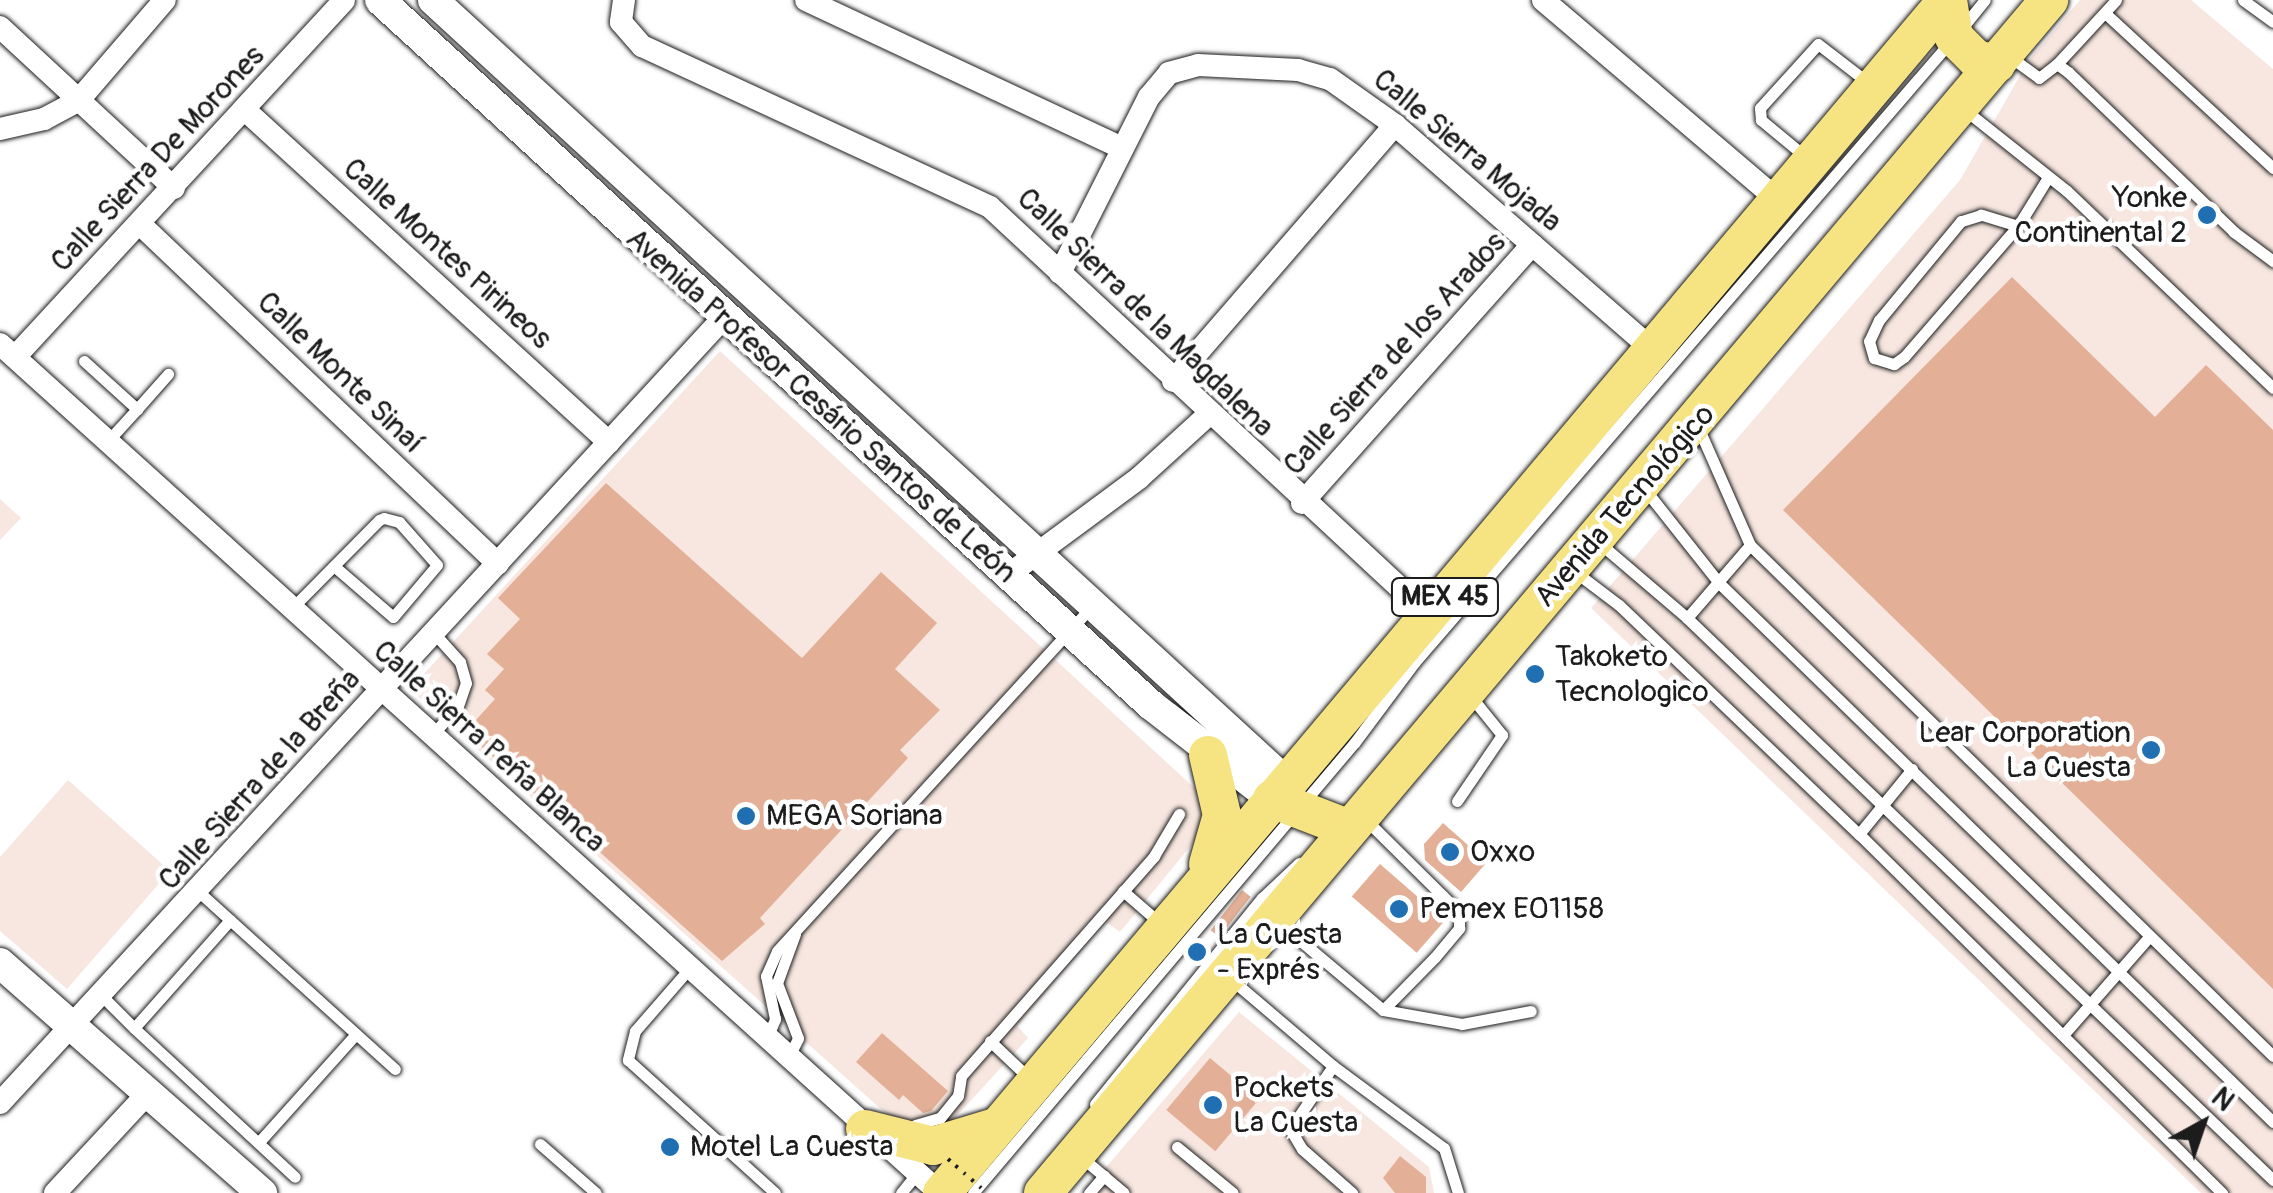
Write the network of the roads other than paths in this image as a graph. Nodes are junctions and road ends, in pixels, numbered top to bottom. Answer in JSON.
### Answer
{"nodes":[{"id":1,"x":165,"y":0,"type":"edge"},
{"id":2,"x":344,"y":0,"type":"edge"},
{"id":3,"x":380,"y":0,"type":"edge"},
{"id":4,"x":433,"y":0,"type":"edge"},
{"id":5,"x":624,"y":0,"type":"edge"},
{"id":6,"x":806,"y":0,"type":"edge"},
{"id":7,"x":1543,"y":0,"type":"edge"},
{"id":8,"x":1984,"y":0,"type":"edge"},
{"id":9,"x":2050,"y":0,"type":"edge"},
{"id":10,"x":2116,"y":0,"type":"edge"},
{"id":11,"x":2244,"y":0,"type":"edge"},
{"id":12,"x":2105,"y":13,"type":"junction"},
{"id":13,"x":2273,"y":22,"type":"edge"},
{"id":14,"x":0,"y":27,"type":"edge"},
{"id":15,"x":1974,"y":37,"type":"edge"},
{"id":16,"x":2057,"y":64,"type":"junction"},
{"id":17,"x":1873,"y":86,"type":"junction"},
{"id":18,"x":78,"y":101,"type":"junction"},
{"id":19,"x":1961,"y":107,"type":"junction"},
{"id":20,"x":244,"y":110,"type":"junction"},
{"id":21,"x":1395,"y":125,"type":"junction"},
{"id":22,"x":0,"y":129,"type":"edge"},
{"id":23,"x":1122,"y":148,"type":"junction"},
{"id":24,"x":1811,"y":161,"type":"junction"},
{"id":25,"x":2273,"y":168,"type":"edge"},
{"id":26,"x":2047,"y":179,"type":"junction"},
{"id":27,"x":174,"y":188,"type":"junction"},
{"id":28,"x":1778,"y":200,"type":"junction"},
{"id":29,"x":141,"y":225,"type":"junction"},
{"id":30,"x":2018,"y":226,"type":"junction"},
{"id":31,"x":1532,"y":245,"type":"junction"},
{"id":32,"x":2273,"y":260,"type":"edge"},
{"id":33,"x":1060,"y":272,"type":"junction"},
{"id":34,"x":723,"y":318,"type":"junction"},
{"id":35,"x":8,"y":350,"type":"edge"},
{"id":36,"x":1653,"y":350,"type":"junction"},
{"id":37,"x":84,"y":361,"type":"dead end"},
{"id":38,"x":168,"y":374,"type":"dead end"},
{"id":39,"x":1173,"y":381,"type":"junction"},
{"id":40,"x":2273,"y":388,"type":"edge"},
{"id":41,"x":137,"y":409,"type":"junction"},
{"id":42,"x":1208,"y":415,"type":"junction"},
{"id":43,"x":1697,"y":423,"type":"junction"},
{"id":44,"x":108,"y":442,"type":"junction"},
{"id":45,"x":609,"y":442,"type":"junction"},
{"id":46,"x":1643,"y":486,"type":"junction"},
{"id":47,"x":1302,"y":503,"type":"junction"},
{"id":48,"x":1596,"y":540,"type":"junction"},
{"id":49,"x":1750,"y":545,"type":"junction"},
{"id":50,"x":1033,"y":550,"type":"junction"},
{"id":51,"x":498,"y":564,"type":"junction"},
{"id":52,"x":334,"y":566,"type":"junction"},
{"id":53,"x":1570,"y":569,"type":"junction"},
{"id":54,"x":1008,"y":575,"type":"junction"},
{"id":55,"x":1720,"y":584,"type":"junction"},
{"id":56,"x":1092,"y":606,"type":"junction"},
{"id":57,"x":292,"y":608,"type":"junction"},
{"id":58,"x":1429,"y":616,"type":"junction"},
{"id":59,"x":1687,"y":618,"type":"junction"},
{"id":60,"x":1070,"y":632,"type":"junction"},
{"id":61,"x":435,"y":634,"type":"junction"},
{"id":62,"x":382,"y":690,"type":"junction"},
{"id":63,"x":1466,"y":691,"type":"junction"},
{"id":64,"x":432,"y":734,"type":"junction"},
{"id":65,"x":1208,"y":756,"type":"junction"},
{"id":66,"x":1912,"y":769,"type":"junction"},
{"id":67,"x":1284,"y":797,"type":"junction"},
{"id":68,"x":1457,"y":801,"type":"dead end"},
{"id":69,"x":1886,"y":806,"type":"junction"},
{"id":70,"x":1178,"y":814,"type":"dead end"},
{"id":71,"x":1347,"y":822,"type":"junction"},
{"id":72,"x":1859,"y":834,"type":"junction"},
{"id":73,"x":1202,"y":879,"type":"junction"},
{"id":74,"x":1123,"y":890,"type":"junction"},
{"id":75,"x":199,"y":892,"type":"junction"},
{"id":76,"x":1272,"y":917,"type":"junction"},
{"id":77,"x":230,"y":920,"type":"junction"},
{"id":78,"x":1163,"y":926,"type":"junction"},
{"id":79,"x":796,"y":930,"type":"junction"},
{"id":80,"x":2149,"y":937,"type":"junction"},
{"id":81,"x":0,"y":962,"type":"edge"},
{"id":82,"x":688,"y":970,"type":"junction"},
{"id":83,"x":2120,"y":972,"type":"junction"},
{"id":84,"x":1225,"y":975,"type":"junction"},
{"id":85,"x":103,"y":997,"type":"junction"},
{"id":86,"x":2090,"y":1006,"type":"junction"},
{"id":87,"x":1383,"y":1010,"type":"junction"},
{"id":88,"x":1531,"y":1011,"type":"dead end"},
{"id":89,"x":74,"y":1028,"type":"junction"},
{"id":90,"x":134,"y":1028,"type":"junction"},
{"id":91,"x":356,"y":1034,"type":"junction"},
{"id":92,"x":2064,"y":1034,"type":"junction"},
{"id":93,"x":766,"y":1039,"type":"junction"},
{"id":94,"x":990,"y":1041,"type":"junction"},
{"id":95,"x":2273,"y":1056,"type":"edge"},
{"id":96,"x":788,"y":1058,"type":"junction"},
{"id":97,"x":1334,"y":1066,"type":"junction"},
{"id":98,"x":396,"y":1069,"type":"dead end"},
{"id":99,"x":1033,"y":1082,"type":"junction"},
{"id":100,"x":148,"y":1093,"type":"junction"},
{"id":101,"x":0,"y":1104,"type":"edge"},
{"id":102,"x":2273,"y":1122,"type":"edge"},
{"id":103,"x":915,"y":1125,"type":"dead end"},
{"id":104,"x":994,"y":1127,"type":"junction"},
{"id":105,"x":865,"y":1129,"type":"junction"},
{"id":106,"x":259,"y":1142,"type":"junction"},
{"id":107,"x":540,"y":1144,"type":"dead end"},
{"id":108,"x":1178,"y":1147,"type":"dead end"},
{"id":109,"x":1090,"y":1164,"type":"junction"},
{"id":110,"x":296,"y":1176,"type":"dead end"},
{"id":111,"x":936,"y":1180,"type":"edge"},
{"id":112,"x":2273,"y":1180,"type":"edge"},
{"id":113,"x":55,"y":1193,"type":"edge"},
{"id":114,"x":262,"y":1193,"type":"edge"},
{"id":115,"x":596,"y":1193,"type":"edge"},
{"id":116,"x":775,"y":1193,"type":"edge"},
{"id":117,"x":901,"y":1193,"type":"edge"},
{"id":118,"x":972,"y":1193,"type":"edge"},
{"id":119,"x":1024,"y":1193,"type":"edge"},
{"id":120,"x":1043,"y":1193,"type":"edge"},
{"id":121,"x":1088,"y":1193,"type":"edge"},
{"id":122,"x":1124,"y":1193,"type":"edge"},
{"id":123,"x":1233,"y":1193,"type":"edge"},
{"id":124,"x":1352,"y":1193,"type":"edge"},
{"id":125,"x":1458,"y":1193,"type":"edge"},
{"id":126,"x":2222,"y":1193,"type":"edge"}],
"edges":[{"from":1,"to":18,"type":"street"},
{"from":2,"to":20,"type":"street","name":"Calle Sierra De Morones"},
{"from":3,"to":34,"type":"street","name":"Avenida Profesor Cesário Santos de León"},
{"from":4,"to":50,"type":"street","name":"Avenida Profesor Cesário Santos de León"},
{"from":5,"to":33,"type":"street","name":"Calle Sierra de la Magdalena"},
{"from":6,"to":23,"type":"street"},
{"from":7,"to":28,"type":"street"},
{"from":8,"to":15,"type":"lane"},
{"from":9,"to":15,"type":"main road","name":"Avenida Tecnológico","number":"MEX 45"},
{"from":10,"to":12,"type":"lane"},
{"from":11,"to":13,"type":"lane"},
{"from":12,"to":16,"type":"lane"},
{"from":12,"to":25,"type":"lane"},
{"from":14,"to":18,"type":"street"},
{"from":15,"to":16,"type":"lane"},
{"from":15,"to":17,"type":"main road","name":"Avenida Tecnológico","number":"MEX 45"},
{"from":15,"to":19,"type":"main road","name":"Avenida Tecnológico","number":"MEX 45"},
{"from":15,"to":67,"type":"lane"},
{"from":15,"to":71,"type":"lane"},
{"from":16,"to":32,"type":"lane"},
{"from":17,"to":24,"type":"main road","name":"Avenida Tecnológico","number":"MEX 45"},
{"from":17,"to":24,"type":"lane"},
{"from":18,"to":22,"type":"street"},
{"from":18,"to":27,"type":"street"},
{"from":19,"to":26,"type":"lane"},
{"from":19,"to":43,"type":"main road","name":"Avenida Tecnológico","number":"MEX 45"},
{"from":20,"to":27,"type":"street","name":"Calle Sierra De Morones"},
{"from":20,"to":45,"type":"street","name":"Calle Montes Pirineos"},
{"from":21,"to":23,"type":"street","name":"Calle Sierra Mojada"},
{"from":21,"to":31,"type":"street","name":"Calle Sierra Mojada"},
{"from":21,"to":39,"type":"street"},
{"from":23,"to":33,"type":"street"},
{"from":24,"to":28,"type":"main road","name":"Avenida Tecnológico","number":"MEX 45"},
{"from":26,"to":30,"type":"lane"},
{"from":26,"to":40,"type":"lane"},
{"from":27,"to":29,"type":"street","name":"Calle Sierra De Morones"},
{"from":28,"to":36,"type":"main road","name":"Avenida Tecnológico","number":"MEX 45"},
{"from":29,"to":35,"type":"street","name":"Calle Sierra De Morones"},
{"from":29,"to":51,"type":"street","name":"Calle Monte Sinaí"},
{"from":30,"to":30,"type":"lane"},
{"from":31,"to":36,"type":"street","name":"Calle Sierra Mojada"},
{"from":31,"to":47,"type":"street","name":"Calle Sierra de los Arados"},
{"from":33,"to":39,"type":"street","name":"Calle Sierra de la Magdalena"},
{"from":34,"to":45,"type":"street","name":"Calle Sierra de la Breña"},
{"from":34,"to":54,"type":"street","name":"Avenida Profesor Cesário Santos de León"},
{"from":35,"to":44,"type":"street","name":"Calle Sierra Peña Blanca"},
{"from":36,"to":58,"type":"main road","name":"Avenida Tecnológico","number":"MEX 45"},
{"from":37,"to":41,"type":"lane"},
{"from":38,"to":41,"type":"lane"},
{"from":39,"to":42,"type":"street","name":"Calle Sierra de la Magdalena"},
{"from":41,"to":44,"type":"lane"},
{"from":42,"to":47,"type":"street","name":"Calle Sierra de la Magdalena"},
{"from":42,"to":50,"type":"street"},
{"from":43,"to":46,"type":"main road","name":"Avenida Tecnológico","number":"MEX 45"},
{"from":43,"to":49,"type":"lane"},
{"from":44,"to":57,"type":"street","name":"Calle Sierra Peña Blanca"},
{"from":45,"to":51,"type":"street","name":"Calle Sierra de la Breña"},
{"from":46,"to":48,"type":"main road","name":"Avenida Tecnológico","number":"MEX 45"},
{"from":46,"to":55,"type":"lane"},
{"from":47,"to":58,"type":"street","name":"Calle Sierra de la Magdalena"},
{"from":48,"to":53,"type":"main road","name":"Avenida Tecnológico","number":"MEX 45"},
{"from":48,"to":59,"type":"lane"},
{"from":49,"to":55,"type":"lane"},
{"from":49,"to":80,"type":"lane"},
{"from":50,"to":54,"type":"street"},
{"from":50,"to":56,"type":"street","name":"Avenida Profesor Cesário Santos de León"},
{"from":51,"to":61,"type":"street","name":"Calle Sierra de la Breña"},
{"from":52,"to":52,"type":"lane"},
{"from":52,"to":57,"type":"lane"},
{"from":53,"to":63,"type":"main road","name":"Avenida Tecnológico","number":"MEX 45"},
{"from":53,"to":72,"type":"lane"},
{"from":54,"to":60,"type":"street","name":"Avenida Profesor Cesário Santos de León"},
{"from":55,"to":59,"type":"lane"},
{"from":55,"to":66,"type":"lane"},
{"from":56,"to":60,"type":"lane"},
{"from":56,"to":67,"type":"street","name":"Avenida Profesor Cesário Santos de León"},
{"from":57,"to":62,"type":"street","name":"Calle Sierra Peña Blanca"},
{"from":58,"to":67,"type":"main road","name":"Avenida Tecnológico","number":"MEX 45"},
{"from":59,"to":69,"type":"lane"},
{"from":60,"to":65,"type":"street","name":"Avenida Profesor Cesário Santos de León"},
{"from":60,"to":79,"type":"lane"},
{"from":61,"to":62,"type":"street","name":"Calle Sierra de la Breña"},
{"from":61,"to":64,"type":"lane"},
{"from":62,"to":64,"type":"street","name":"Calle Sierra Peña Blanca"},
{"from":62,"to":75,"type":"street","name":"Calle Sierra de la Breña"},
{"from":63,"to":68,"type":"lane"},
{"from":63,"to":71,"type":"main road","name":"Avenida Tecnológico","number":"MEX 45"},
{"from":64,"to":82,"type":"street","name":"Calle Sierra Peña Blanca"},
{"from":65,"to":67,"type":"street","name":"Avenida Profesor Cesário Santos de León"},
{"from":65,"to":73,"type":"main road"},
{"from":66,"to":69,"type":"lane"},
{"from":66,"to":83,"type":"lane"},
{"from":67,"to":71,"type":"main road"},
{"from":67,"to":73,"type":"main road","name":"Avenida Tecnológico","number":"MEX 45"},
{"from":67,"to":118,"type":"lane"},
{"from":69,"to":72,"type":"lane"},
{"from":69,"to":86,"type":"lane"},
{"from":70,"to":74,"type":"lane"},
{"from":71,"to":76,"type":"main road","name":"Avenida Tecnológico","number":"MEX 45"},
{"from":71,"to":87,"type":"lane"},
{"from":71,"to":119,"type":"lane"},
{"from":72,"to":92,"type":"lane"},
{"from":73,"to":78,"type":"main road","name":"Avenida Tecnológico","number":"MEX 45"},
{"from":74,"to":78,"type":"lane"},
{"from":74,"to":94,"type":"lane"},
{"from":75,"to":77,"type":"lane"},
{"from":75,"to":85,"type":"street","name":"Calle Sierra de la Breña"},
{"from":76,"to":84,"type":"main road","name":"Avenida Tecnológico","number":"MEX 45"},
{"from":76,"to":87,"type":"lane"},
{"from":77,"to":90,"type":"lane"},
{"from":77,"to":91,"type":"lane"},
{"from":78,"to":99,"type":"main road","name":"Avenida Tecnológico","number":"MEX 45"},
{"from":79,"to":93,"type":"lane"},
{"from":79,"to":96,"type":"lane"},
{"from":80,"to":83,"type":"lane"},
{"from":80,"to":95,"type":"lane"},
{"from":81,"to":89,"type":"street"},
{"from":82,"to":93,"type":"street","name":"Calle Sierra Peña Blanca"},
{"from":82,"to":116,"type":"lane"},
{"from":83,"to":86,"type":"lane"},
{"from":83,"to":102,"type":"lane"},
{"from":84,"to":97,"type":"lane"},
{"from":84,"to":109,"type":"main road","name":"Avenida Tecnológico","number":"MEX 45"},
{"from":85,"to":89,"type":"street","name":"Calle Sierra de la Breña"},
{"from":85,"to":90,"type":"lane"},
{"from":86,"to":92,"type":"lane"},
{"from":86,"to":112,"type":"lane"},
{"from":87,"to":88,"type":"lane"},
{"from":89,"to":100,"type":"street"},
{"from":89,"to":101,"type":"street","name":"Calle Sierra de la Breña"},
{"from":90,"to":106,"type":"lane"},
{"from":91,"to":98,"type":"lane"},
{"from":91,"to":106,"type":"lane"},
{"from":92,"to":126,"type":"lane"},
{"from":93,"to":96,"type":"street","name":"Calle Sierra Peña Blanca"},
{"from":94,"to":99,"type":"lane"},
{"from":94,"to":103,"type":"lane"},
{"from":96,"to":105,"type":"street","name":"Calle Sierra Peña Blanca"},
{"from":97,"to":124,"type":"lane"},
{"from":97,"to":125,"type":"lane"},
{"from":99,"to":104,"type":"main road","name":"Avenida Tecnológico","number":"MEX 45"},
{"from":100,"to":113,"type":"street"},
{"from":100,"to":114,"type":"street"},
{"from":104,"to":105,"type":"main road"},
{"from":104,"to":111,"type":"main road","name":"Avenida Tecnológico","number":"MEX 45"},
{"from":105,"to":111,"type":"street","name":"Calle Sierra Peña Blanca"},
{"from":106,"to":110,"type":"lane"},
{"from":107,"to":115,"type":"lane"},
{"from":108,"to":123,"type":"lane"},
{"from":109,"to":120,"type":"main road","name":"Avenida Tecnológico","number":"MEX 45"},
{"from":109,"to":121,"type":"lane"},
{"from":109,"to":122,"type":"lane"},
{"from":111,"to":117,"type":"lane"}]}
